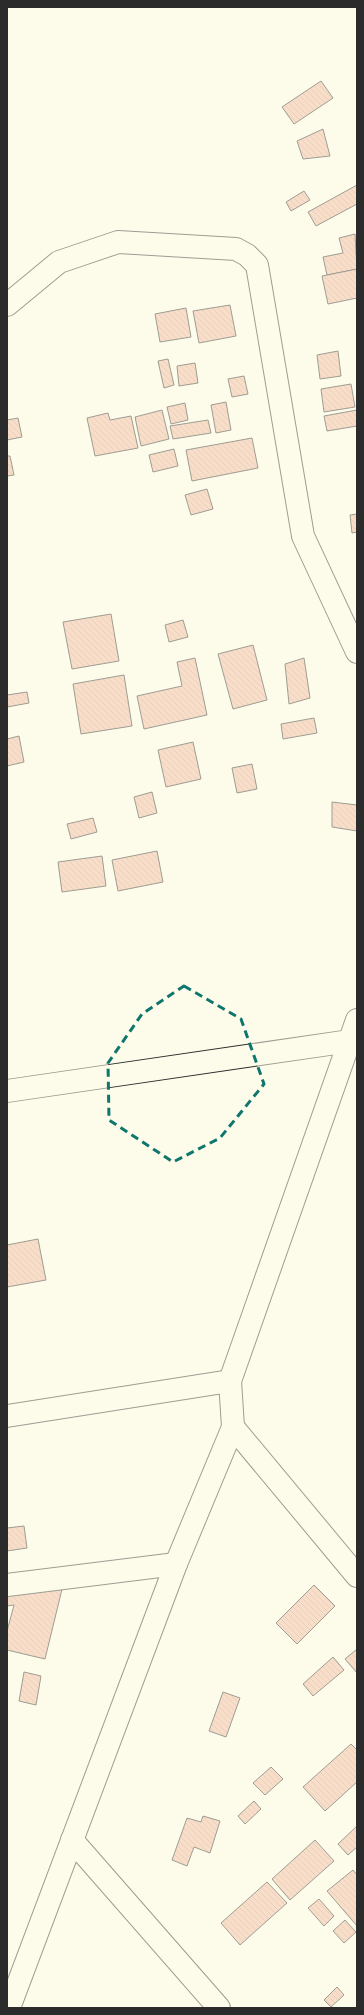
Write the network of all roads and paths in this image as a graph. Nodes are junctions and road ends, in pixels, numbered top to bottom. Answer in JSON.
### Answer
{"nodes":[{"id":1,"x":7,"y":305,"type":"edge"},
{"id":2,"x":357,"y":652,"type":"edge"},
{"id":3,"x":357,"y":1020,"type":"edge"},
{"id":4,"x":350,"y":1040,"type":"junction"},
{"id":5,"x":7,"y":1091,"type":"edge"},
{"id":6,"x":230,"y":1381,"type":"junction"},
{"id":7,"x":7,"y":1416,"type":"edge"},
{"id":8,"x":233,"y":1427,"type":"junction"},
{"id":9,"x":176,"y":1564,"type":"junction"},
{"id":10,"x":357,"y":1576,"type":"edge"},
{"id":11,"x":7,"y":1585,"type":"edge"},
{"id":12,"x":72,"y":1840,"type":"junction"},
{"id":13,"x":9,"y":2008,"type":"edge"},
{"id":14,"x":219,"y":2008,"type":"edge"}],
"edges":[{"from":1,"to":2,"type":"street"},
{"from":3,"to":4,"type":"street"},
{"from":4,"to":5,"type":"street"},
{"from":4,"to":6,"type":"street"},
{"from":6,"to":7,"type":"street"},
{"from":6,"to":8,"type":"street"},
{"from":8,"to":9,"type":"street"},
{"from":8,"to":10,"type":"street"},
{"from":9,"to":11,"type":"street"},
{"from":9,"to":12,"type":"street"},
{"from":12,"to":13,"type":"street"},
{"from":12,"to":14,"type":"street"}]}
